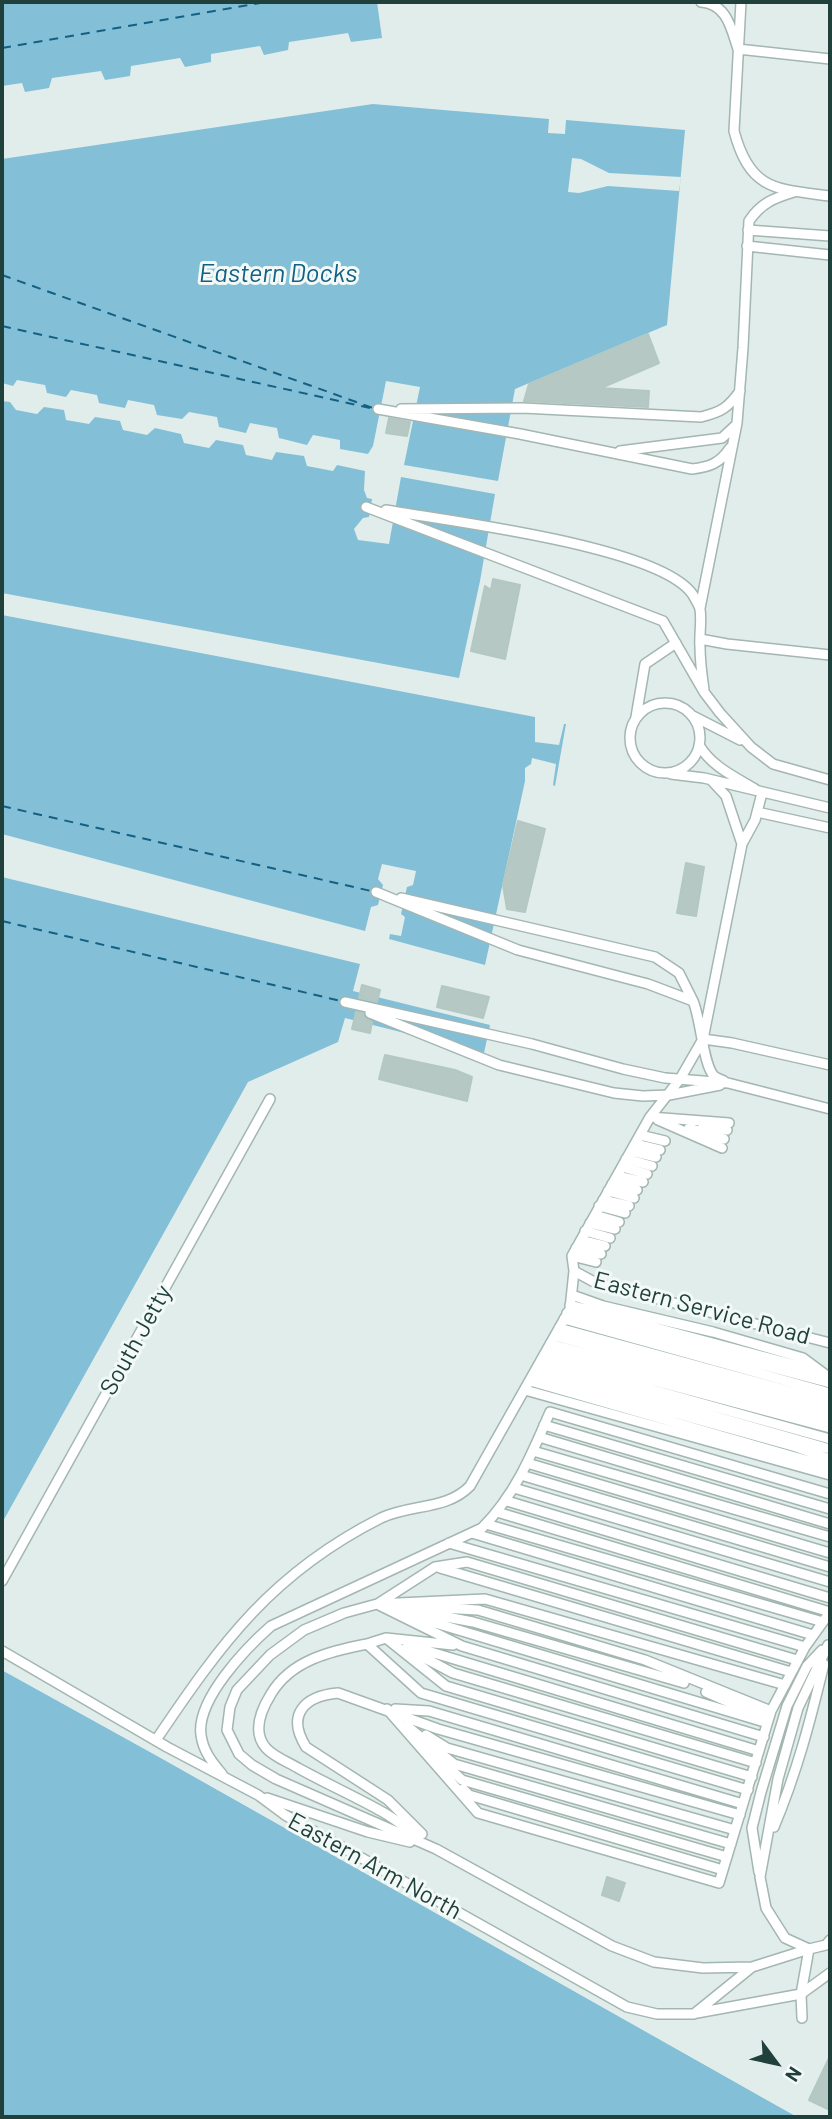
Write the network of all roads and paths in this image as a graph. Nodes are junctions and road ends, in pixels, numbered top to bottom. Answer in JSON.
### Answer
{"nodes":[{"id":1,"x":701,"y":2,"type":"edge"},
{"id":2,"x":741,"y":2,"type":"edge"},
{"id":3,"x":738,"y":49,"type":"junction"},
{"id":4,"x":830,"y":59,"type":"edge"},
{"id":5,"x":794,"y":192,"type":"junction"},
{"id":6,"x":830,"y":196,"type":"edge"},
{"id":7,"x":748,"y":230,"type":"junction"},
{"id":8,"x":830,"y":236,"type":"edge"},
{"id":9,"x":747,"y":246,"type":"junction"},
{"id":10,"x":830,"y":255,"type":"edge"},
{"id":11,"x":741,"y":391,"type":"junction"},
{"id":12,"x":737,"y":423,"type":"junction"},
{"id":13,"x":734,"y":441,"type":"junction"},
{"id":14,"x":612,"y":452,"type":"junction"},
{"id":15,"x":700,"y":608,"type":"junction"},
{"id":16,"x":700,"y":639,"type":"junction"},
{"id":17,"x":676,"y":643,"type":"junction"},
{"id":18,"x":830,"y":655,"type":"edge"},
{"id":19,"x":704,"y":692,"type":"junction"},
{"id":20,"x":692,"y":715,"type":"junction"},
{"id":21,"x":636,"y":717,"type":"junction"},
{"id":22,"x":748,"y":744,"type":"junction"},
{"id":23,"x":699,"y":745,"type":"junction"},
{"id":24,"x":669,"y":774,"type":"junction"},
{"id":25,"x":712,"y":780,"type":"junction"},
{"id":26,"x":830,"y":780,"type":"edge"},
{"id":27,"x":762,"y":793,"type":"junction"},
{"id":28,"x":830,"y":808,"type":"edge"},
{"id":29,"x":757,"y":812,"type":"junction"},
{"id":30,"x":830,"y":828,"type":"edge"},
{"id":31,"x":743,"y":844,"type":"junction"},
{"id":32,"x":692,"y":1001,"type":"junction"},
{"id":33,"x":703,"y":1039,"type":"junction"},
{"id":34,"x":830,"y":1065,"type":"edge"},
{"id":35,"x":680,"y":1079,"type":"junction"},
{"id":36,"x":728,"y":1083,"type":"junction"},
{"id":37,"x":669,"y":1095,"type":"junction"},
{"id":38,"x":270,"y":1099,"type":"dead end"},
{"id":39,"x":830,"y":1109,"type":"edge"},
{"id":40,"x":650,"y":1117,"type":"junction"},
{"id":41,"x":631,"y":1151,"type":"junction"},
{"id":42,"x":631,"y":1202,"type":"junction"},
{"id":43,"x":594,"y":1215,"type":"junction"},
{"id":44,"x":574,"y":1271,"type":"junction"},
{"id":45,"x":568,"y":1308,"type":"junction"},
{"id":46,"x":830,"y":1343,"type":"edge"},
{"id":47,"x":542,"y":1359,"type":"junction"},
{"id":48,"x":828,"y":1378,"type":"edge"},
{"id":49,"x":830,"y":1393,"type":"edge"},
{"id":50,"x":830,"y":1402,"type":"edge"},
{"id":51,"x":830,"y":1411,"type":"edge"},
{"id":52,"x":830,"y":1419,"type":"edge"},
{"id":53,"x":544,"y":1425,"type":"junction"},
{"id":54,"x":830,"y":1428,"type":"edge"},
{"id":55,"x":539,"y":1437,"type":"junction"},
{"id":56,"x":830,"y":1439,"type":"edge"},
{"id":57,"x":830,"y":1449,"type":"edge"},
{"id":58,"x":533,"y":1451,"type":"junction"},
{"id":59,"x":830,"y":1459,"type":"edge"},
{"id":60,"x":527,"y":1463,"type":"junction"},
{"id":61,"x":830,"y":1467,"type":"edge"},
{"id":62,"x":521,"y":1475,"type":"junction"},
{"id":63,"x":830,"y":1475,"type":"edge"},
{"id":64,"x":514,"y":1488,"type":"junction"},
{"id":65,"x":830,"y":1494,"type":"edge"},
{"id":66,"x":507,"y":1501,"type":"junction"},
{"id":67,"x":830,"y":1509,"type":"edge"},
{"id":68,"x":497,"y":1513,"type":"junction"},
{"id":69,"x":486,"y":1524,"type":"junction"},
{"id":70,"x":830,"y":1524,"type":"edge"},
{"id":71,"x":472,"y":1532,"type":"junction"},
{"id":72,"x":830,"y":1537,"type":"edge"},
{"id":73,"x":449,"y":1543,"type":"junction"},
{"id":74,"x":830,"y":1553,"type":"edge"},
{"id":75,"x":435,"y":1567,"type":"junction"},
{"id":76,"x":830,"y":1567,"type":"edge"},
{"id":77,"x":2,"y":1581,"type":"edge"},
{"id":78,"x":830,"y":1581,"type":"edge"},
{"id":79,"x":830,"y":1598,"type":"edge"},
{"id":80,"x":377,"y":1604,"type":"junction"},
{"id":81,"x":830,"y":1612,"type":"edge"},
{"id":82,"x":823,"y":1622,"type":"junction"},
{"id":83,"x":813,"y":1635,"type":"junction"},
{"id":84,"x":386,"y":1638,"type":"junction"},
{"id":85,"x":829,"y":1639,"type":"edge"},
{"id":86,"x":367,"y":1644,"type":"junction"},
{"id":87,"x":462,"y":1646,"type":"junction"},
{"id":88,"x":805,"y":1647,"type":"junction"},
{"id":89,"x":2,"y":1651,"type":"edge"},
{"id":90,"x":797,"y":1660,"type":"junction"},
{"id":91,"x":791,"y":1672,"type":"junction"},
{"id":92,"x":785,"y":1685,"type":"junction"},
{"id":93,"x":387,"y":1709,"type":"junction"},
{"id":94,"x":769,"y":1718,"type":"junction"},
{"id":95,"x":764,"y":1737,"type":"junction"},
{"id":96,"x":156,"y":1740,"type":"junction"},
{"id":97,"x":760,"y":1751,"type":"junction"},
{"id":98,"x":755,"y":1763,"type":"junction"},
{"id":99,"x":223,"y":1776,"type":"junction"},
{"id":100,"x":752,"y":1777,"type":"junction"},
{"id":101,"x":748,"y":1790,"type":"junction"},
{"id":102,"x":258,"y":1795,"type":"junction"},
{"id":103,"x":743,"y":1804,"type":"junction"},
{"id":104,"x":740,"y":1815,"type":"junction"},
{"id":105,"x":735,"y":1830,"type":"junction"},
{"id":106,"x":768,"y":1842,"type":"junction"},
{"id":107,"x":731,"y":1844,"type":"junction"},
{"id":108,"x":436,"y":1849,"type":"junction"},
{"id":109,"x":727,"y":1857,"type":"junction"},
{"id":110,"x":723,"y":1870,"type":"junction"},
{"id":111,"x":760,"y":1877,"type":"junction"},
{"id":112,"x":829,"y":1942,"type":"edge"},
{"id":113,"x":809,"y":1949,"type":"junction"},
{"id":114,"x":752,"y":1967,"type":"junction"},
{"id":115,"x":830,"y":1973,"type":"edge"},
{"id":116,"x":801,"y":1994,"type":"junction"},
{"id":117,"x":694,"y":2014,"type":"junction"},
{"id":118,"x":802,"y":2018,"type":"dead end"}],
"edges":[{"from":1,"to":3,"type":"lane"},
{"from":2,"to":3,"type":"lane"},
{"from":3,"to":4,"type":"lane"},
{"from":3,"to":5,"type":"lane"},
{"from":5,"to":6,"type":"lane"},
{"from":5,"to":7,"type":"lane"},
{"from":7,"to":8,"type":"lane"},
{"from":7,"to":9,"type":"lane"},
{"from":9,"to":10,"type":"lane"},
{"from":9,"to":11,"type":"lane"},
{"from":11,"to":12,"type":"lane"},
{"from":11,"to":14,"type":"lane"},
{"from":12,"to":13,"type":"lane"},
{"from":12,"to":14,"type":"lane"},
{"from":13,"to":14,"type":"lane"},
{"from":13,"to":15,"type":"lane"},
{"from":15,"to":16,"type":"lane"},
{"from":15,"to":17,"type":"lane"},
{"from":16,"to":18,"type":"lane"},
{"from":16,"to":19,"type":"lane"},
{"from":17,"to":19,"type":"lane"},
{"from":17,"to":21,"type":"lane"},
{"from":19,"to":22,"type":"lane"},
{"from":20,"to":21,"type":"lane"},
{"from":20,"to":22,"type":"lane"},
{"from":20,"to":23,"type":"lane"},
{"from":21,"to":24,"type":"lane"},
{"from":22,"to":26,"type":"lane"},
{"from":23,"to":24,"type":"lane"},
{"from":23,"to":27,"type":"lane"},
{"from":24,"to":25,"type":"lane"},
{"from":25,"to":27,"type":"lane"},
{"from":25,"to":31,"type":"lane"},
{"from":27,"to":28,"type":"lane"},
{"from":27,"to":29,"type":"lane"},
{"from":29,"to":30,"type":"lane"},
{"from":29,"to":31,"type":"lane"},
{"from":31,"to":33,"type":"lane"},
{"from":32,"to":32,"type":"lane"},
{"from":32,"to":33,"type":"lane"},
{"from":33,"to":34,"type":"lane"},
{"from":33,"to":35,"type":"lane"},
{"from":33,"to":36,"type":"lane"},
{"from":35,"to":36,"type":"lane"},
{"from":35,"to":37,"type":"lane"},
{"from":35,"to":37,"type":"lane"},
{"from":36,"to":37,"type":"lane"},
{"from":36,"to":39,"type":"lane"},
{"from":37,"to":40,"type":"lane"},
{"from":38,"to":77,"type":"lane","name":"South Jetty"},
{"from":40,"to":40,"type":"lane"},
{"from":40,"to":41,"type":"lane"},
{"from":41,"to":42,"type":"lane"},
{"from":41,"to":42,"type":"lane"},
{"from":41,"to":43,"type":"lane"},
{"from":42,"to":43,"type":"lane"},
{"from":42,"to":43,"type":"lane"},
{"from":42,"to":43,"type":"lane"},
{"from":42,"to":43,"type":"lane"},
{"from":42,"to":43,"type":"lane"},
{"from":43,"to":44,"type":"lane"},
{"from":44,"to":45,"type":"lane"},
{"from":44,"to":46,"type":"lane","name":"Eastern Service Road"},
{"from":45,"to":47,"type":"lane"},
{"from":45,"to":48,"type":"lane"},
{"from":45,"to":48,"type":"lane"},
{"from":45,"to":49,"type":"lane"},
{"from":47,"to":50,"type":"lane"},
{"from":47,"to":51,"type":"lane"},
{"from":47,"to":52,"type":"lane"},
{"from":47,"to":54,"type":"lane"},
{"from":47,"to":56,"type":"lane"},
{"from":47,"to":57,"type":"lane"},
{"from":47,"to":59,"type":"lane"},
{"from":47,"to":61,"type":"lane"},
{"from":47,"to":63,"type":"lane"},
{"from":47,"to":96,"type":"lane"},
{"from":53,"to":55,"type":"lane"},
{"from":53,"to":65,"type":"lane"},
{"from":53,"to":67,"type":"lane"},
{"from":55,"to":58,"type":"lane"},
{"from":55,"to":70,"type":"lane"},
{"from":58,"to":60,"type":"lane"},
{"from":58,"to":72,"type":"lane"},
{"from":60,"to":62,"type":"lane"},
{"from":60,"to":74,"type":"lane"},
{"from":62,"to":64,"type":"lane"},
{"from":62,"to":76,"type":"lane"},
{"from":64,"to":66,"type":"lane"},
{"from":64,"to":78,"type":"lane"},
{"from":66,"to":68,"type":"lane"},
{"from":66,"to":79,"type":"lane"},
{"from":68,"to":69,"type":"lane"},
{"from":68,"to":81,"type":"lane"},
{"from":69,"to":71,"type":"lane"},
{"from":69,"to":82,"type":"lane"},
{"from":71,"to":73,"type":"lane"},
{"from":71,"to":83,"type":"lane"},
{"from":73,"to":88,"type":"lane"},
{"from":73,"to":99,"type":"lane"},
{"from":75,"to":80,"type":"lane"},
{"from":75,"to":90,"type":"lane"},
{"from":75,"to":91,"type":"lane"},
{"from":80,"to":87,"type":"lane"},
{"from":80,"to":92,"type":"lane"},
{"from":80,"to":94,"type":"lane"},
{"from":80,"to":94,"type":"lane"},
{"from":80,"to":108,"type":"lane"},
{"from":81,"to":82,"type":"lane"},
{"from":82,"to":83,"type":"lane"},
{"from":83,"to":88,"type":"lane"},
{"from":84,"to":86,"type":"lane"},
{"from":84,"to":87,"type":"lane"},
{"from":84,"to":97,"type":"lane"},
{"from":84,"to":98,"type":"lane"},
{"from":84,"to":100,"type":"lane"},
{"from":85,"to":106,"type":"lane"},
{"from":85,"to":106,"type":"lane"},
{"from":85,"to":111,"type":"lane"},
{"from":86,"to":101,"type":"lane"},
{"from":86,"to":108,"type":"lane"},
{"from":87,"to":95,"type":"lane"},
{"from":88,"to":90,"type":"lane"},
{"from":89,"to":96,"type":"lane","name":"Eastern Arm North"},
{"from":90,"to":91,"type":"lane"},
{"from":91,"to":92,"type":"lane"},
{"from":92,"to":94,"type":"lane"},
{"from":93,"to":103,"type":"lane"},
{"from":93,"to":104,"type":"lane"},
{"from":93,"to":105,"type":"lane"},
{"from":93,"to":107,"type":"lane"},
{"from":93,"to":108,"type":"lane"},
{"from":93,"to":109,"type":"lane"},
{"from":93,"to":110,"type":"lane"},
{"from":93,"to":110,"type":"lane"},
{"from":94,"to":95,"type":"lane"},
{"from":95,"to":97,"type":"lane"},
{"from":96,"to":99,"type":"lane","name":"Eastern Arm North"},
{"from":97,"to":98,"type":"lane"},
{"from":98,"to":100,"type":"lane"},
{"from":99,"to":102,"type":"lane","name":"Eastern Arm North"},
{"from":100,"to":101,"type":"lane"},
{"from":101,"to":103,"type":"lane"},
{"from":102,"to":108,"type":"lane"},
{"from":102,"to":117,"type":"lane","name":"Eastern Arm North"},
{"from":103,"to":104,"type":"lane"},
{"from":104,"to":105,"type":"lane"},
{"from":105,"to":107,"type":"lane"},
{"from":106,"to":111,"type":"lane"},
{"from":107,"to":109,"type":"lane"},
{"from":108,"to":114,"type":"lane"},
{"from":109,"to":110,"type":"lane"},
{"from":111,"to":113,"type":"lane"},
{"from":112,"to":113,"type":"lane"},
{"from":113,"to":114,"type":"lane"},
{"from":113,"to":116,"type":"lane"},
{"from":114,"to":117,"type":"lane"},
{"from":115,"to":116,"type":"lane"},
{"from":116,"to":117,"type":"lane","name":"Eastern Arm North"},
{"from":116,"to":118,"type":"lane"}]}
